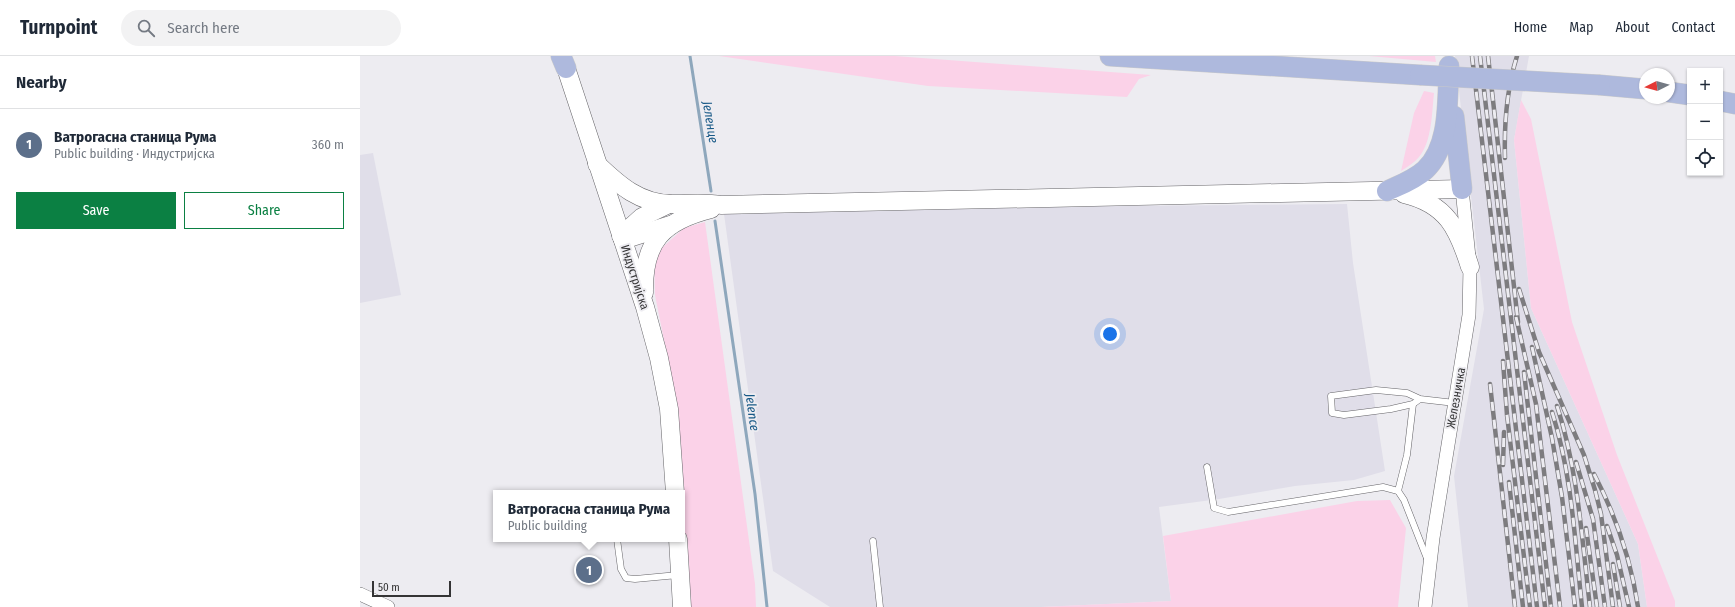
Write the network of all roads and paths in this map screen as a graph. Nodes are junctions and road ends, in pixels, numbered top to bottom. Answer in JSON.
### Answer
{"nodes":[{"id":1,"x":1110,"y":56,"type":"edge"},
{"id":2,"x":565,"y":60,"type":"edge"},
{"id":3,"x":1448,"y":61,"type":"edge"},
{"id":4,"x":1639,"y":88,"type":"edge"},
{"id":5,"x":1675,"y":93,"type":"edge"},
{"id":6,"x":1687,"y":95,"type":"edge"},
{"id":7,"x":1723,"y":102,"type":"edge"},
{"id":8,"x":1735,"y":104,"type":"edge"},
{"id":9,"x":597,"y":164,"type":"junction"},
{"id":10,"x":1462,"y":189,"type":"junction"},
{"id":11,"x":1388,"y":191,"type":"junction"},
{"id":12,"x":669,"y":204,"type":"junction"},
{"id":13,"x":721,"y":205,"type":"junction"},
{"id":14,"x":670,"y":225,"type":"junction"},
{"id":15,"x":622,"y":238,"type":"junction"},
{"id":16,"x":1470,"y":267,"type":"junction"},
{"id":17,"x":645,"y":308,"type":"junction"},
{"id":18,"x":1420,"y":399,"type":"junction"},
{"id":19,"x":1455,"y":403,"type":"junction"},
{"id":20,"x":1413,"y":404,"type":"junction"},
{"id":21,"x":1207,"y":466,"type":"dead end"},
{"id":22,"x":675,"y":490,"type":"edge"},
{"id":23,"x":1398,"y":491,"type":"junction"},
{"id":24,"x":873,"y":541,"type":"dead end"},
{"id":25,"x":617,"y":542,"type":"edge"},
{"id":26,"x":678,"y":542,"type":"edge"},
{"id":27,"x":1429,"y":564,"type":"junction"},
{"id":28,"x":680,"y":575,"type":"junction"},
{"id":29,"x":360,"y":594,"type":"edge"},
{"id":30,"x":388,"y":607,"type":"edge"},
{"id":31,"x":682,"y":607,"type":"edge"},
{"id":32,"x":880,"y":607,"type":"edge"},
{"id":33,"x":1426,"y":607,"type":"edge"}],
"edges":[{"from":1,"to":4,"type":"main road","bridge":true},
{"from":2,"to":9,"type":"main road","name":"Индустријска"},
{"from":3,"to":10,"type":"main road"},
{"from":3,"to":11,"type":"main road"},
{"from":5,"to":6,"type":"main road"},
{"from":7,"to":8,"type":"main road"},
{"from":9,"to":12,"type":"main road"},
{"from":9,"to":15,"type":"main road","name":"Индустријска"},
{"from":10,"to":11,"type":"main road"},
{"from":10,"to":16,"type":"street","name":"Железничка"},
{"from":11,"to":13,"type":"main road"},
{"from":11,"to":16,"type":"main road"},
{"from":12,"to":13,"type":"main road"},
{"from":12,"to":15,"type":"main road"},
{"from":13,"to":14,"type":"main road"},
{"from":14,"to":15,"type":"main road"},
{"from":14,"to":17,"type":"main road"},
{"from":15,"to":17,"type":"main road","name":"Индустријска"},
{"from":16,"to":19,"type":"street","name":"Железничка"},
{"from":17,"to":22,"type":"main road","name":"Индустријска"},
{"from":18,"to":19,"type":"lane"},
{"from":18,"to":20,"type":"lane"},
{"from":18,"to":20,"type":"lane"},
{"from":19,"to":27,"type":"street","name":"Железничка"},
{"from":20,"to":23,"type":"lane"},
{"from":21,"to":23,"type":"lane"},
{"from":23,"to":27,"type":"lane"},
{"from":24,"to":32,"type":"lane"},
{"from":25,"to":28,"type":"lane"},
{"from":26,"to":28,"type":"main road"},
{"from":27,"to":33,"type":"street","name":"Железничка"},
{"from":28,"to":31,"type":"main road"},
{"from":29,"to":30,"type":"street"}]}
